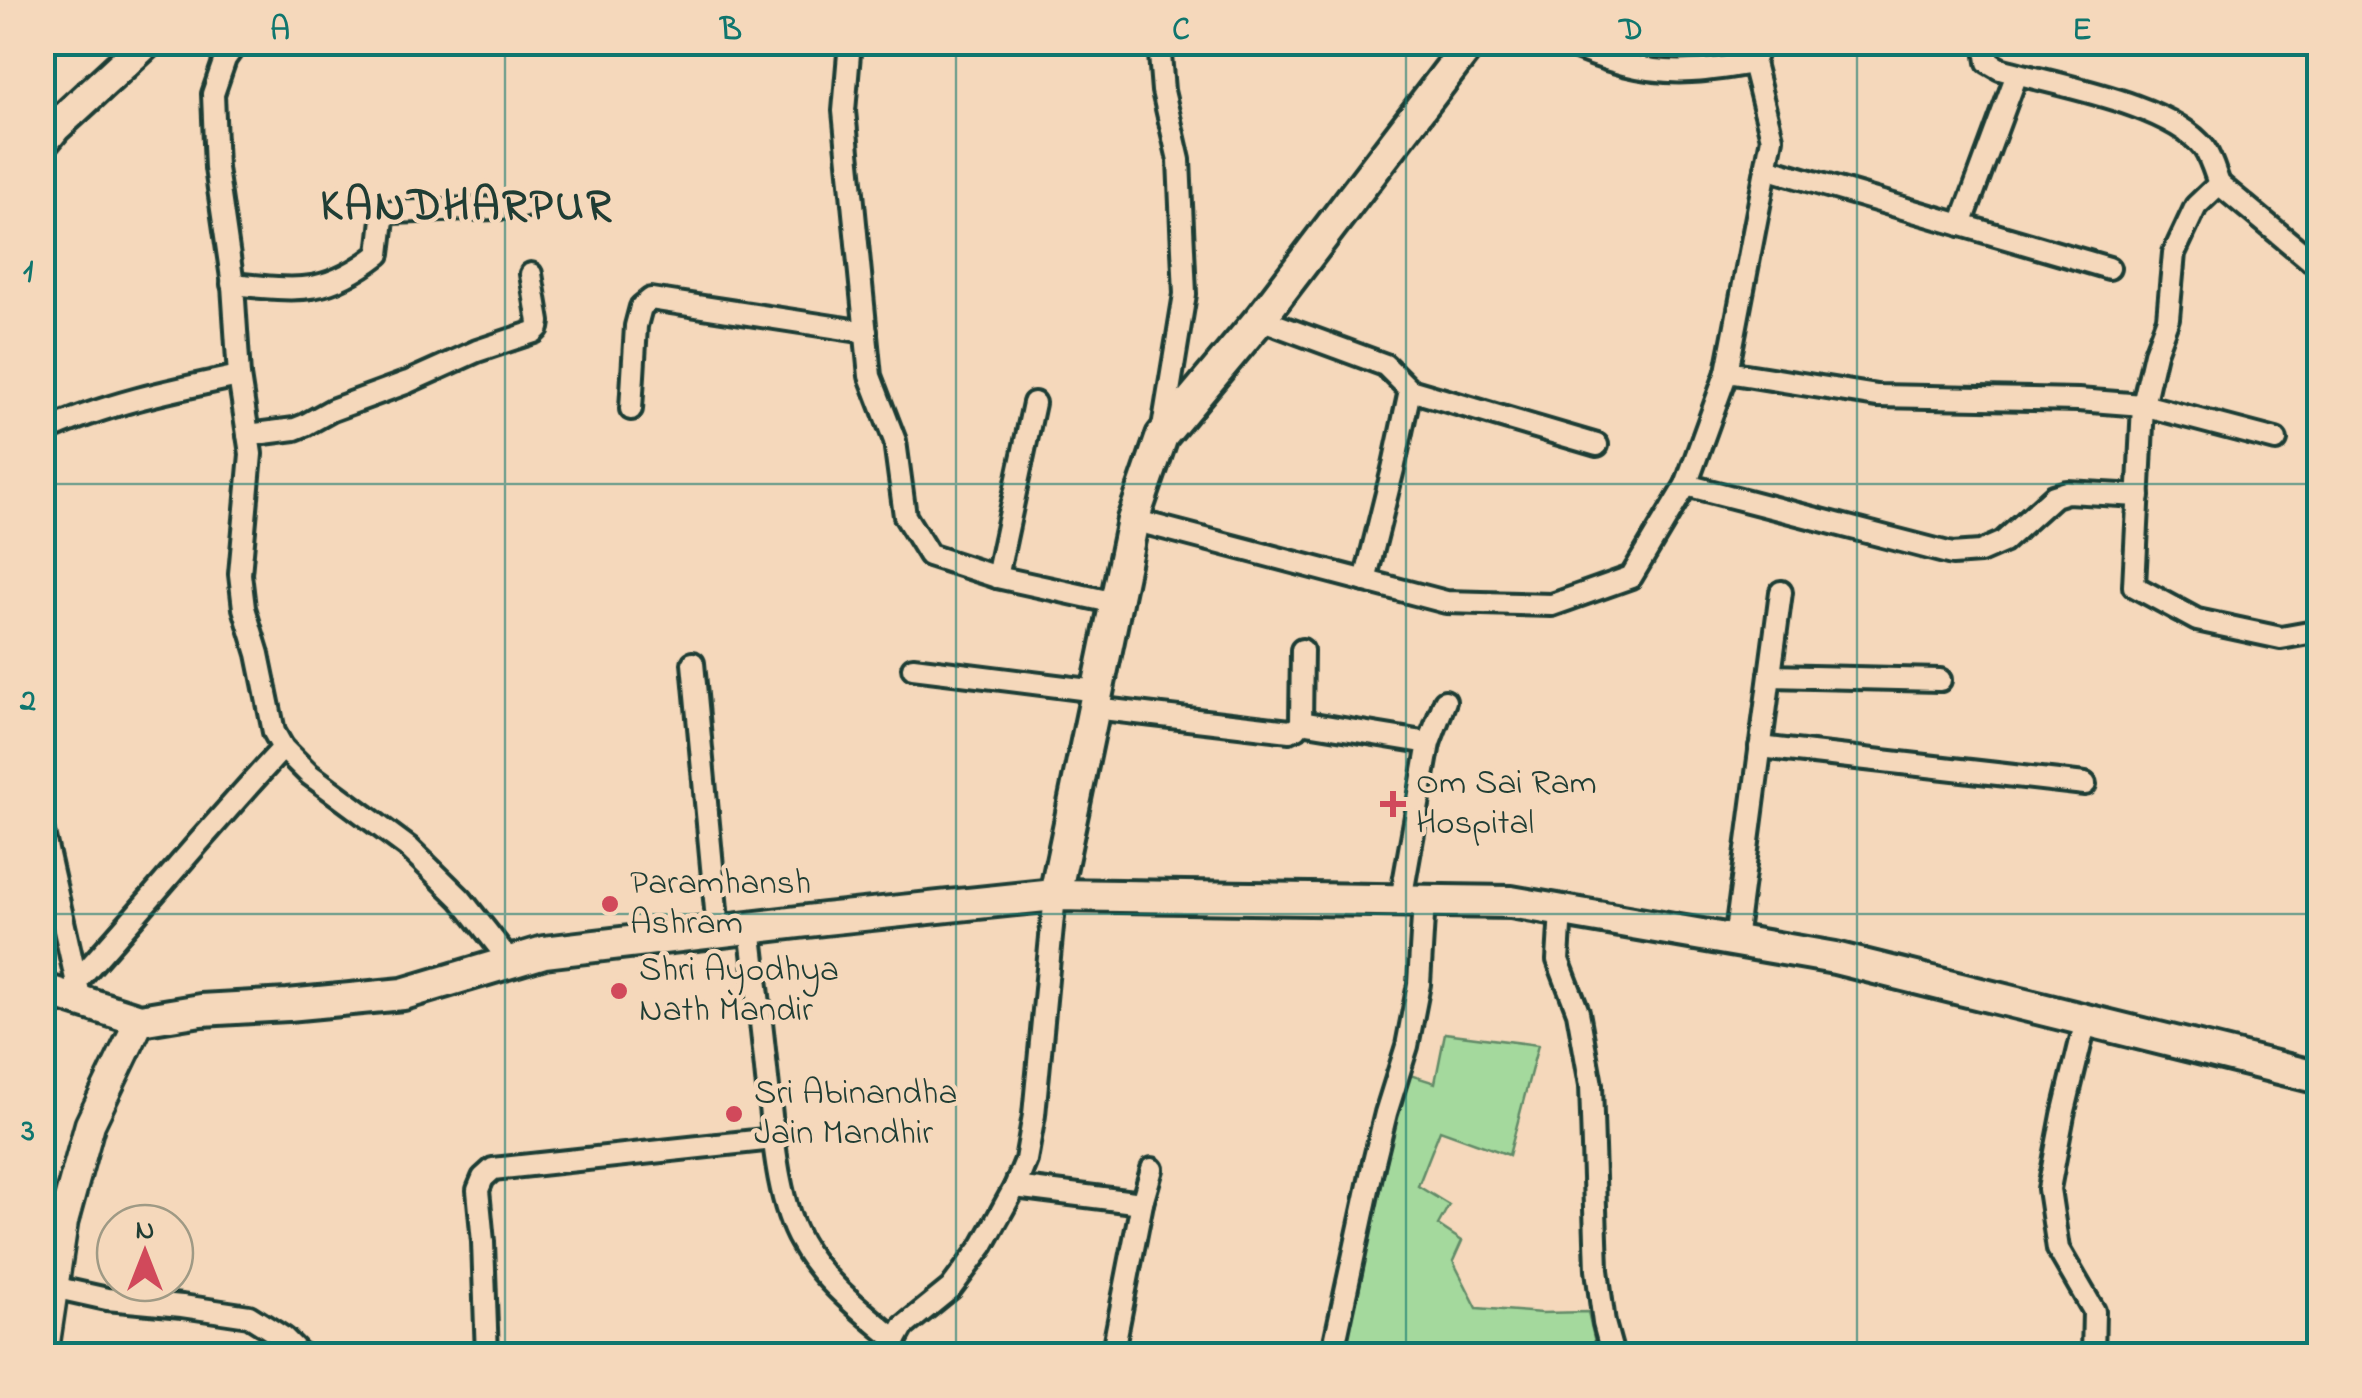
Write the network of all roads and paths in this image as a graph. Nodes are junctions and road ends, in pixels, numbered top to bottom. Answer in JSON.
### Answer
{"nodes":[{"id":1,"x":147,"y":42,"type":"edge"},
{"id":2,"x":237,"y":42,"type":"edge"},
{"id":3,"x":850,"y":42,"type":"edge"},
{"id":4,"x":1159,"y":42,"type":"edge"},
{"id":5,"x":1562,"y":42,"type":"edge"},
{"id":6,"x":1985,"y":42,"type":"edge"},
{"id":7,"x":1457,"y":46,"type":"edge"},
{"id":8,"x":1756,"y":53,"type":"edge"},
{"id":9,"x":2016,"y":74,"type":"junction"},
{"id":10,"x":42,"y":143,"type":"edge"},
{"id":11,"x":1766,"y":168,"type":"junction"},
{"id":12,"x":2219,"y":184,"type":"junction"},
{"id":13,"x":523,"y":207,"type":"dead end"},
{"id":14,"x":1961,"y":225,"type":"junction"},
{"id":15,"x":2110,"y":268,"type":"dead end"},
{"id":16,"x":2320,"y":268,"type":"edge"},
{"id":17,"x":531,"y":274,"type":"dead end"},
{"id":18,"x":232,"y":284,"type":"junction"},
{"id":19,"x":1260,"y":320,"type":"junction"},
{"id":20,"x":866,"y":332,"type":"junction"},
{"id":21,"x":1727,"y":372,"type":"junction"},
{"id":22,"x":238,"y":376,"type":"junction"},
{"id":23,"x":1410,"y":390,"type":"junction"},
{"id":24,"x":1034,"y":403,"type":"dead end"},
{"id":25,"x":2143,"y":405,"type":"junction"},
{"id":26,"x":631,"y":409,"type":"dead end"},
{"id":27,"x":42,"y":433,"type":"edge"},
{"id":28,"x":248,"y":435,"type":"junction"},
{"id":29,"x":1162,"y":436,"type":"junction"},
{"id":30,"x":2276,"y":440,"type":"dead end"},
{"id":31,"x":1598,"y":445,"type":"dead end"},
{"id":32,"x":1686,"y":485,"type":"junction"},
{"id":33,"x":2140,"y":496,"type":"junction"},
{"id":34,"x":1133,"y":520,"type":"junction"},
{"id":35,"x":997,"y":578,"type":"junction"},
{"id":36,"x":1365,"y":581,"type":"junction"},
{"id":37,"x":1780,"y":592,"type":"dead end"},
{"id":38,"x":1116,"y":603,"type":"junction"},
{"id":39,"x":2320,"y":631,"type":"edge"},
{"id":40,"x":1302,"y":650,"type":"dead end"},
{"id":41,"x":692,"y":664,"type":"dead end"},
{"id":42,"x":913,"y":668,"type":"dead end"},
{"id":43,"x":1770,"y":676,"type":"junction"},
{"id":44,"x":1940,"y":680,"type":"dead end"},
{"id":45,"x":1096,"y":700,"type":"junction"},
{"id":46,"x":1445,"y":702,"type":"dead end"},
{"id":47,"x":1301,"y":722,"type":"junction"},
{"id":48,"x":1429,"y":743,"type":"junction"},
{"id":49,"x":1760,"y":747,"type":"junction"},
{"id":50,"x":283,"y":748,"type":"junction"},
{"id":51,"x":2085,"y":784,"type":"dead end"},
{"id":52,"x":43,"y":836,"type":"edge"},
{"id":53,"x":1055,"y":895,"type":"junction"},
{"id":54,"x":1412,"y":900,"type":"junction"},
{"id":55,"x":1561,"y":910,"type":"junction"},
{"id":56,"x":750,"y":927,"type":"junction"},
{"id":57,"x":718,"y":931,"type":"junction"},
{"id":58,"x":1735,"y":940,"type":"junction"},
{"id":59,"x":510,"y":961,"type":"junction"},
{"id":60,"x":42,"y":988,"type":"edge"},
{"id":61,"x":79,"y":992,"type":"junction"},
{"id":62,"x":140,"y":1020,"type":"junction"},
{"id":63,"x":2086,"y":1020,"type":"junction"},
{"id":64,"x":2320,"y":1078,"type":"edge"},
{"id":65,"x":774,"y":1139,"type":"junction"},
{"id":66,"x":1152,"y":1168,"type":"dead end"},
{"id":67,"x":1015,"y":1187,"type":"junction"},
{"id":68,"x":1142,"y":1203,"type":"junction"},
{"id":69,"x":53,"y":1287,"type":"junction"},
{"id":70,"x":892,"y":1348,"type":"edge"},
{"id":71,"x":43,"y":1356,"type":"edge"},
{"id":72,"x":302,"y":1356,"type":"edge"},
{"id":73,"x":487,"y":1356,"type":"edge"},
{"id":74,"x":1112,"y":1356,"type":"edge"},
{"id":75,"x":1332,"y":1356,"type":"edge"},
{"id":76,"x":1612,"y":1356,"type":"edge"},
{"id":77,"x":2093,"y":1356,"type":"edge"}],
"edges":[{"from":1,"to":10,"type":"main road"},
{"from":2,"to":18,"type":"street"},
{"from":3,"to":20,"type":"street"},
{"from":4,"to":29,"type":"street"},
{"from":5,"to":8,"type":"street"},
{"from":6,"to":9,"type":"street"},
{"from":7,"to":19,"type":"main road"},
{"from":8,"to":11,"type":"street"},
{"from":9,"to":12,"type":"street"},
{"from":9,"to":14,"type":"street"},
{"from":11,"to":14,"type":"street"},
{"from":11,"to":21,"type":"street"},
{"from":12,"to":16,"type":"street"},
{"from":12,"to":25,"type":"street"},
{"from":13,"to":18,"type":"street"},
{"from":14,"to":15,"type":"street"},
{"from":17,"to":28,"type":"street"},
{"from":18,"to":22,"type":"street"},
{"from":19,"to":23,"type":"street"},
{"from":19,"to":29,"type":"main road"},
{"from":20,"to":26,"type":"street"},
{"from":20,"to":35,"type":"street"},
{"from":21,"to":25,"type":"street"},
{"from":21,"to":32,"type":"street"},
{"from":22,"to":27,"type":"street"},
{"from":22,"to":28,"type":"street"},
{"from":23,"to":31,"type":"street"},
{"from":23,"to":36,"type":"street"},
{"from":24,"to":35,"type":"street"},
{"from":25,"to":30,"type":"street"},
{"from":25,"to":33,"type":"street"},
{"from":28,"to":50,"type":"street"},
{"from":29,"to":34,"type":"main road"},
{"from":32,"to":33,"type":"street"},
{"from":32,"to":36,"type":"street"},
{"from":33,"to":39,"type":"street"},
{"from":34,"to":36,"type":"street"},
{"from":34,"to":38,"type":"main road"},
{"from":35,"to":38,"type":"street"},
{"from":37,"to":43,"type":"street"},
{"from":38,"to":45,"type":"main road"},
{"from":40,"to":47,"type":"street"},
{"from":41,"to":57,"type":"street"},
{"from":42,"to":45,"type":"street"},
{"from":43,"to":44,"type":"street"},
{"from":43,"to":49,"type":"street"},
{"from":45,"to":47,"type":"street"},
{"from":45,"to":53,"type":"main road"},
{"from":46,"to":48,"type":"street"},
{"from":47,"to":48,"type":"street"},
{"from":48,"to":54,"type":"street"},
{"from":49,"to":51,"type":"street"},
{"from":49,"to":58,"type":"street"},
{"from":50,"to":59,"type":"street"},
{"from":50,"to":61,"type":"street"},
{"from":52,"to":61,"type":"street"},
{"from":53,"to":54,"type":"main road"},
{"from":53,"to":56,"type":"main road"},
{"from":53,"to":67,"type":"street"},
{"from":54,"to":55,"type":"main road"},
{"from":54,"to":75,"type":"street"},
{"from":55,"to":58,"type":"main road"},
{"from":55,"to":76,"type":"street"},
{"from":56,"to":57,"type":"main road"},
{"from":56,"to":65,"type":"street"},
{"from":57,"to":59,"type":"main road"},
{"from":58,"to":63,"type":"main road"},
{"from":59,"to":62,"type":"main road"},
{"from":60,"to":61,"type":"main road"},
{"from":61,"to":62,"type":"main road"},
{"from":62,"to":69,"type":"street"},
{"from":63,"to":64,"type":"main road"},
{"from":63,"to":77,"type":"street"},
{"from":65,"to":70,"type":"street"},
{"from":65,"to":73,"type":"street"},
{"from":66,"to":68,"type":"street"},
{"from":67,"to":68,"type":"street"},
{"from":67,"to":70,"type":"street"},
{"from":68,"to":74,"type":"street"},
{"from":69,"to":71,"type":"street"},
{"from":69,"to":72,"type":"street"}]}
